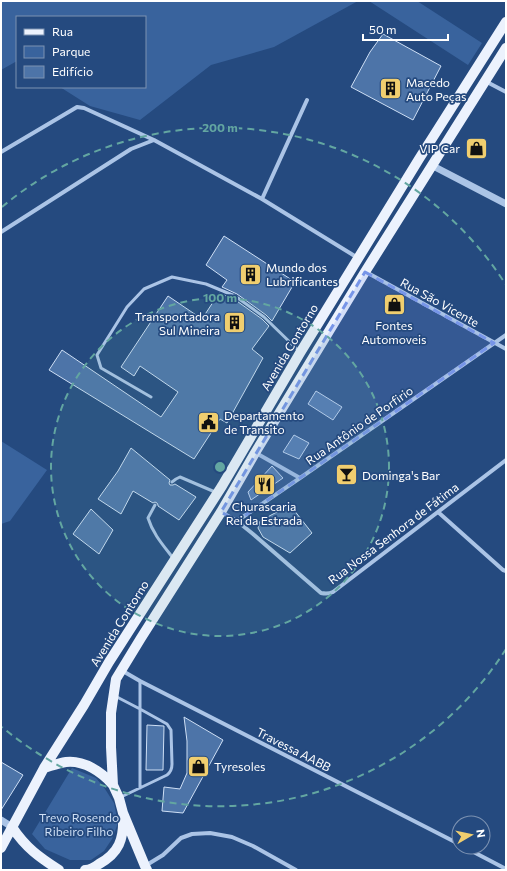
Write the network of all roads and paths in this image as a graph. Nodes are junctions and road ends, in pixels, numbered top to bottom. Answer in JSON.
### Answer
{"nodes":[{"id":1,"x":506,"y":22,"type":"edge"},
{"id":2,"x":506,"y":48,"type":"edge"},
{"id":3,"x":485,"y":81,"type":"junction"},
{"id":4,"x":506,"y":92,"type":"edge"},
{"id":5,"x":307,"y":100,"type":"dead end"},
{"id":6,"x":154,"y":140,"type":"junction"},
{"id":7,"x":1,"y":152,"type":"edge"},
{"id":8,"x":433,"y":166,"type":"junction"},
{"id":9,"x":262,"y":199,"type":"junction"},
{"id":10,"x":506,"y":204,"type":"edge"},
{"id":11,"x":1,"y":232,"type":"edge"},
{"id":12,"x":358,"y":258,"type":"junction"},
{"id":13,"x":365,"y":272,"type":"junction"},
{"id":14,"x":506,"y":335,"type":"edge"},
{"id":15,"x":494,"y":343,"type":"junction"},
{"id":16,"x":506,"y":349,"type":"edge"},
{"id":17,"x":300,"y":353,"type":"junction"},
{"id":18,"x":151,"y":397,"type":"dead end"},
{"id":19,"x":255,"y":453,"type":"junction"},
{"id":20,"x":506,"y":460,"type":"edge"},
{"id":21,"x":300,"y":478,"type":"junction"},
{"id":22,"x":172,"y":482,"type":"dead end"},
{"id":23,"x":217,"y":493,"type":"junction"},
{"id":24,"x":155,"y":505,"type":"dead end"},
{"id":25,"x":221,"y":512,"type":"junction"},
{"id":26,"x":438,"y":512,"type":"junction"},
{"id":27,"x":237,"y":521,"type":"junction"},
{"id":28,"x":174,"y":560,"type":"junction"},
{"id":29,"x":506,"y":571,"type":"edge"},
{"id":30,"x":121,"y":670,"type":"junction"},
{"id":31,"x":140,"y":681,"type":"junction"},
{"id":32,"x":114,"y":695,"type":"junction"},
{"id":33,"x":140,"y":709,"type":"junction"},
{"id":34,"x":44,"y":768,"type":"junction"},
{"id":35,"x":113,"y":785,"type":"junction"},
{"id":36,"x":140,"y":788,"type":"junction"},
{"id":37,"x":119,"y":798,"type":"junction"},
{"id":38,"x":123,"y":813,"type":"junction"},
{"id":39,"x":1,"y":820,"type":"edge"},
{"id":40,"x":12,"y":827,"type":"junction"},
{"id":41,"x":451,"y":840,"type":"edge"},
{"id":42,"x":1,"y":848,"type":"edge"},
{"id":43,"x":480,"y":855,"type":"edge"},
{"id":44,"x":146,"y":868,"type":"edge"},
{"id":45,"x":506,"y":868,"type":"edge"},
{"id":46,"x":59,"y":870,"type":"edge"},
{"id":47,"x":85,"y":870,"type":"edge"},
{"id":48,"x":89,"y":870,"type":"edge"},
{"id":49,"x":296,"y":870,"type":"edge"}],
"edges":[{"from":1,"to":12,"type":"main road","name":"Avenida Contorno"},
{"from":2,"to":3,"type":"main road"},
{"from":3,"to":4,"type":"street"},
{"from":3,"to":8,"type":"main road"},
{"from":5,"to":9,"type":"street"},
{"from":6,"to":7,"type":"street"},
{"from":6,"to":9,"type":"street"},
{"from":6,"to":11,"type":"street"},
{"from":8,"to":10,"type":"street"},
{"from":8,"to":13,"type":"main road"},
{"from":9,"to":12,"type":"street"},
{"from":12,"to":17,"type":"main road","name":"Avenida Contorno"},
{"from":13,"to":15,"type":"street","name":"Rua São Vicente"},
{"from":13,"to":19,"type":"main road"},
{"from":14,"to":15,"type":"street","name":"Rua Antônio de Porfirio"},
{"from":15,"to":16,"type":"street","name":"Rua São Vicente"},
{"from":15,"to":21,"type":"street","name":"Rua Antônio de Porfirio"},
{"from":17,"to":18,"type":"lane"},
{"from":17,"to":23,"type":"main road","name":"Avenida Contorno"},
{"from":19,"to":21,"type":"street"},
{"from":19,"to":25,"type":"main road"},
{"from":20,"to":26,"type":"street","name":"Rua Nossa Senhora de Fátima"},
{"from":21,"to":27,"type":"street","name":"Rua Antônio de Porfirio"},
{"from":22,"to":23,"type":"lane"},
{"from":23,"to":28,"type":"main road","name":"Avenida Contorno"},
{"from":24,"to":28,"type":"lane"},
{"from":25,"to":27,"type":"street"},
{"from":25,"to":30,"type":"main road"},
{"from":26,"to":27,"type":"street","name":"Rua Nossa Senhora de Fátima"},
{"from":26,"to":29,"type":"street"},
{"from":28,"to":34,"type":"main road","name":"Avenida Contorno"},
{"from":30,"to":31,"type":"street","name":"Travessa AABB"},
{"from":30,"to":32,"type":"main road"},
{"from":31,"to":33,"type":"lane"},
{"from":31,"to":41,"type":"street","name":"Travessa AABB"},
{"from":32,"to":33,"type":"lane"},
{"from":32,"to":35,"type":"main road"},
{"from":33,"to":36,"type":"lane"},
{"from":33,"to":36,"type":"lane"},
{"from":34,"to":35,"type":"main road"},
{"from":34,"to":40,"type":"main road"},
{"from":35,"to":37,"type":"main road"},
{"from":36,"to":37,"type":"lane"},
{"from":37,"to":38,"type":"main road"},
{"from":38,"to":44,"type":"main road"},
{"from":38,"to":48,"type":"main road"},
{"from":39,"to":40,"type":"street"},
{"from":40,"to":42,"type":"main road"},
{"from":40,"to":46,"type":"main road"},
{"from":43,"to":45,"type":"street"},
{"from":44,"to":49,"type":"street"},
{"from":47,"to":48,"type":"main road"}]}
